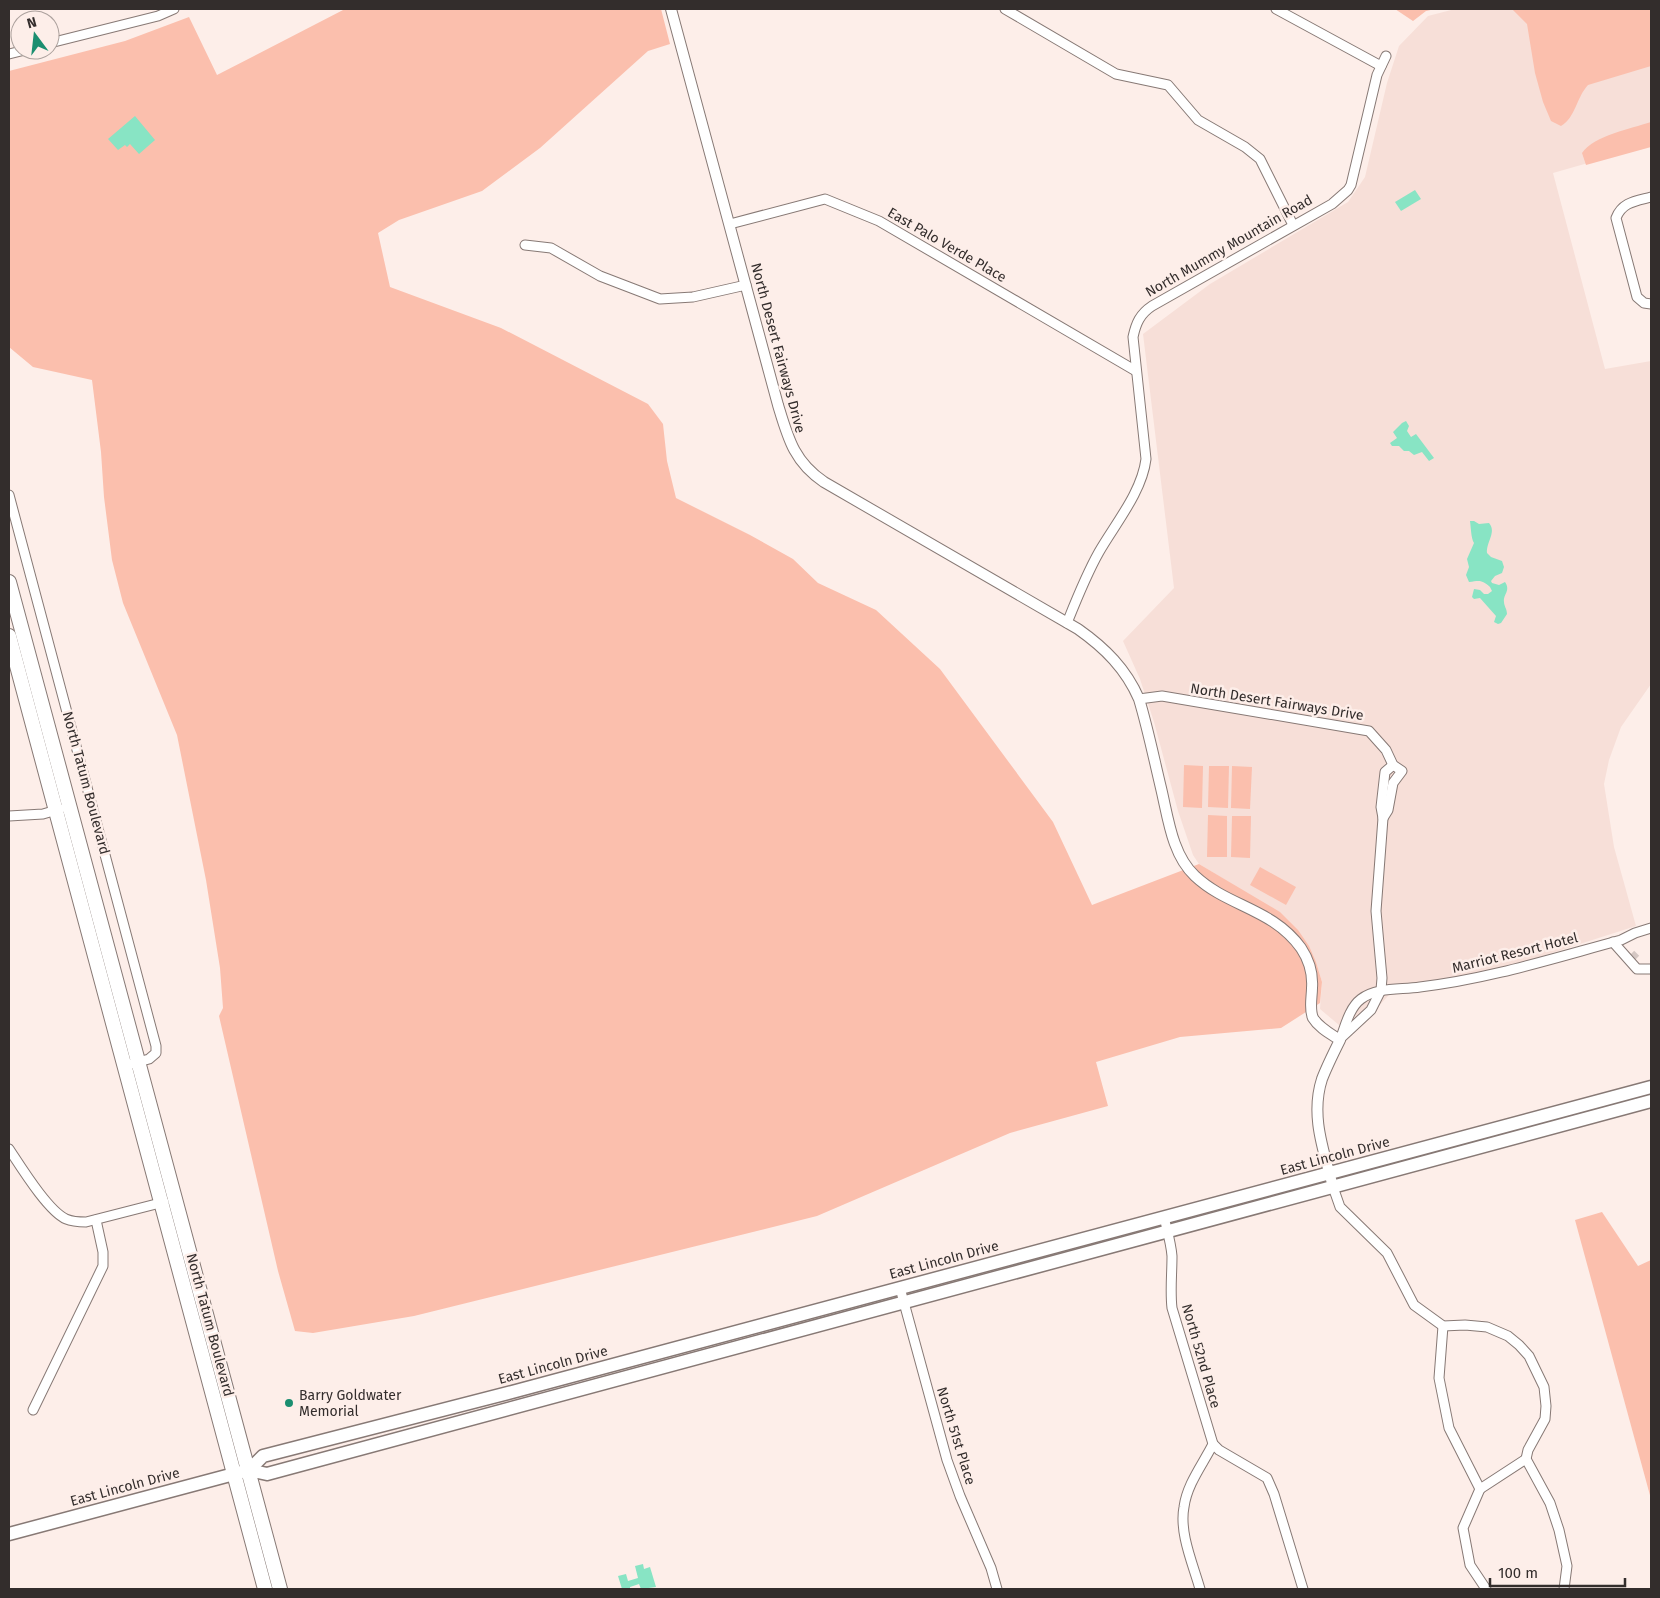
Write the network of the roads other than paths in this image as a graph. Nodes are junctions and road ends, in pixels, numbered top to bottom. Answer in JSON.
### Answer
{"nodes":[{"id":1,"x":174,"y":9,"type":"edge"},
{"id":2,"x":671,"y":9,"type":"edge"},
{"id":3,"x":1005,"y":9,"type":"edge"},
{"id":4,"x":1276,"y":9,"type":"edge"},
{"id":5,"x":60,"y":40,"type":"edge"},
{"id":6,"x":1386,"y":56,"type":"dead end"},
{"id":7,"x":1381,"y":66,"type":"junction"},
{"id":8,"x":1651,"y":197,"type":"edge"},
{"id":9,"x":730,"y":224,"type":"junction"},
{"id":10,"x":1293,"y":225,"type":"junction"},
{"id":11,"x":525,"y":245,"type":"dead end"},
{"id":12,"x":746,"y":285,"type":"junction"},
{"id":13,"x":1651,"y":304,"type":"edge"},
{"id":14,"x":1136,"y":371,"type":"junction"},
{"id":15,"x":9,"y":495,"type":"edge"},
{"id":16,"x":9,"y":582,"type":"edge"},
{"id":17,"x":1067,"y":623,"type":"junction"},
{"id":18,"x":9,"y":636,"type":"edge"},
{"id":19,"x":1138,"y":700,"type":"junction"},
{"id":20,"x":1393,"y":765,"type":"junction"},
{"id":21,"x":70,"y":806,"type":"junction"},
{"id":22,"x":56,"y":810,"type":"junction"},
{"id":23,"x":9,"y":816,"type":"edge"},
{"id":24,"x":1384,"y":818,"type":"junction"},
{"id":25,"x":1651,"y":928,"type":"edge"},
{"id":26,"x":1617,"y":941,"type":"junction"},
{"id":27,"x":1651,"y":969,"type":"edge"},
{"id":28,"x":1382,"y":990,"type":"junction"},
{"id":29,"x":1340,"y":1040,"type":"junction"},
{"id":30,"x":139,"y":1062,"type":"junction"},
{"id":31,"x":124,"y":1066,"type":"junction"},
{"id":32,"x":1651,"y":1086,"type":"edge"},
{"id":33,"x":1651,"y":1101,"type":"edge"},
{"id":34,"x":1503,"y":1126,"type":"junction"},
{"id":35,"x":1507,"y":1140,"type":"junction"},
{"id":36,"x":9,"y":1149,"type":"edge"},
{"id":37,"x":1330,"y":1172,"type":"junction"},
{"id":38,"x":1333,"y":1187,"type":"junction"},
{"id":39,"x":176,"y":1198,"type":"junction"},
{"id":40,"x":161,"y":1202,"type":"junction"},
{"id":41,"x":1164,"y":1217,"type":"junction"},
{"id":42,"x":96,"y":1220,"type":"junction"},
{"id":43,"x":1168,"y":1231,"type":"junction"},
{"id":44,"x":900,"y":1288,"type":"junction"},
{"id":45,"x":904,"y":1302,"type":"junction"},
{"id":46,"x":1443,"y":1326,"type":"junction"},
{"id":47,"x":33,"y":1410,"type":"dead end"},
{"id":48,"x":1213,"y":1444,"type":"junction"},
{"id":49,"x":1526,"y":1459,"type":"junction"},
{"id":50,"x":249,"y":1470,"type":"junction"},
{"id":51,"x":234,"y":1474,"type":"junction"},
{"id":52,"x":1480,"y":1489,"type":"junction"},
{"id":53,"x":9,"y":1534,"type":"edge"},
{"id":54,"x":265,"y":1589,"type":"edge"},
{"id":55,"x":280,"y":1589,"type":"edge"},
{"id":56,"x":997,"y":1589,"type":"edge"},
{"id":57,"x":1200,"y":1589,"type":"edge"},
{"id":58,"x":1303,"y":1589,"type":"edge"},
{"id":59,"x":1486,"y":1589,"type":"edge"},
{"id":60,"x":1564,"y":1589,"type":"edge"}],
"edges":[{"from":1,"to":5,"type":"street"},
{"from":2,"to":9,"type":"street","name":"North Desert Fairways Drive"},
{"from":3,"to":10,"type":"street"},
{"from":4,"to":7,"type":"street"},
{"from":6,"to":7,"type":"street","name":"North Mummy Mountain Road"},
{"from":7,"to":10,"type":"street","name":"North Mummy Mountain Road"},
{"from":8,"to":13,"type":"street"},
{"from":9,"to":12,"type":"street","name":"North Desert Fairways Drive"},
{"from":9,"to":14,"type":"street","name":"East Palo Verde Place"},
{"from":10,"to":14,"type":"street","name":"North Mummy Mountain Road"},
{"from":11,"to":12,"type":"street"},
{"from":12,"to":17,"type":"street","name":"North Desert Fairways Drive"},
{"from":14,"to":17,"type":"street","name":"North Mummy Mountain Road"},
{"from":15,"to":30,"type":"street","name":"North Tatum Boulevard"},
{"from":16,"to":21,"type":"main road","name":"North Tatum Boulevard"},
{"from":17,"to":19,"type":"street","name":"North Desert Fairways Drive"},
{"from":18,"to":22,"type":"main road","name":"North Tatum Boulevard"},
{"from":19,"to":20,"type":"street","name":"North Desert Fairways Drive"},
{"from":19,"to":29,"type":"street","name":"North Desert Fairways Drive"},
{"from":20,"to":24,"type":"street","name":"North Desert Fairways Drive"},
{"from":20,"to":24,"type":"street","name":"North Desert Fairways Drive"},
{"from":21,"to":22,"type":"street"},
{"from":21,"to":30,"type":"main road","name":"North Tatum Boulevard"},
{"from":22,"to":23,"type":"street"},
{"from":22,"to":31,"type":"main road","name":"North Tatum Boulevard"},
{"from":24,"to":28,"type":"street","name":"North Desert Fairways Drive"},
{"from":25,"to":26,"type":"street","name":"Marriot Resort Hotel"},
{"from":26,"to":27,"type":"street"},
{"from":26,"to":27,"type":"street"},
{"from":26,"to":28,"type":"street","name":"Marriot Resort Hotel"},
{"from":28,"to":29,"type":"street"},
{"from":28,"to":29,"type":"street"},
{"from":29,"to":37,"type":"street"},
{"from":30,"to":31,"type":"street","name":"North Tatum Boulevard"},
{"from":30,"to":39,"type":"main road","name":"North Tatum Boulevard"},
{"from":31,"to":40,"type":"main road","name":"North Tatum Boulevard"},
{"from":32,"to":34,"type":"main road","name":"East Lincoln Drive"},
{"from":33,"to":35,"type":"main road","name":"East Lincoln Drive"},
{"from":34,"to":35,"type":"main road"},
{"from":34,"to":37,"type":"main road","name":"East Lincoln Drive"},
{"from":35,"to":38,"type":"main road","name":"East Lincoln Drive"},
{"from":36,"to":42,"type":"street"},
{"from":37,"to":38,"type":"street"},
{"from":37,"to":41,"type":"main road","name":"East Lincoln Drive"},
{"from":38,"to":43,"type":"main road","name":"East Lincoln Drive"},
{"from":38,"to":46,"type":"street"},
{"from":39,"to":40,"type":"street"},
{"from":39,"to":50,"type":"main road","name":"North Tatum Boulevard"},
{"from":40,"to":42,"type":"street"},
{"from":40,"to":51,"type":"main road","name":"North Tatum Boulevard"},
{"from":41,"to":43,"type":"street","name":"North 52nd Place"},
{"from":41,"to":44,"type":"main road","name":"East Lincoln Drive"},
{"from":42,"to":47,"type":"street"},
{"from":43,"to":45,"type":"main road","name":"East Lincoln Drive"},
{"from":43,"to":48,"type":"street","name":"North 52nd Place"},
{"from":44,"to":45,"type":"street","name":"North 51st Place"},
{"from":44,"to":50,"type":"main road","name":"East Lincoln Drive"},
{"from":45,"to":50,"type":"main road","name":"East Lincoln Drive"},
{"from":45,"to":56,"type":"street","name":"North 51st Place"},
{"from":46,"to":49,"type":"street"},
{"from":46,"to":52,"type":"street"},
{"from":48,"to":57,"type":"street"},
{"from":48,"to":58,"type":"street"},
{"from":49,"to":52,"type":"street"},
{"from":49,"to":60,"type":"street"},
{"from":50,"to":51,"type":"main road","name":"East Lincoln Drive"},
{"from":50,"to":55,"type":"main road","name":"North Tatum Boulevard"},
{"from":51,"to":53,"type":"main road","name":"East Lincoln Drive"},
{"from":51,"to":54,"type":"main road","name":"North Tatum Boulevard"},
{"from":52,"to":59,"type":"street"}]}
